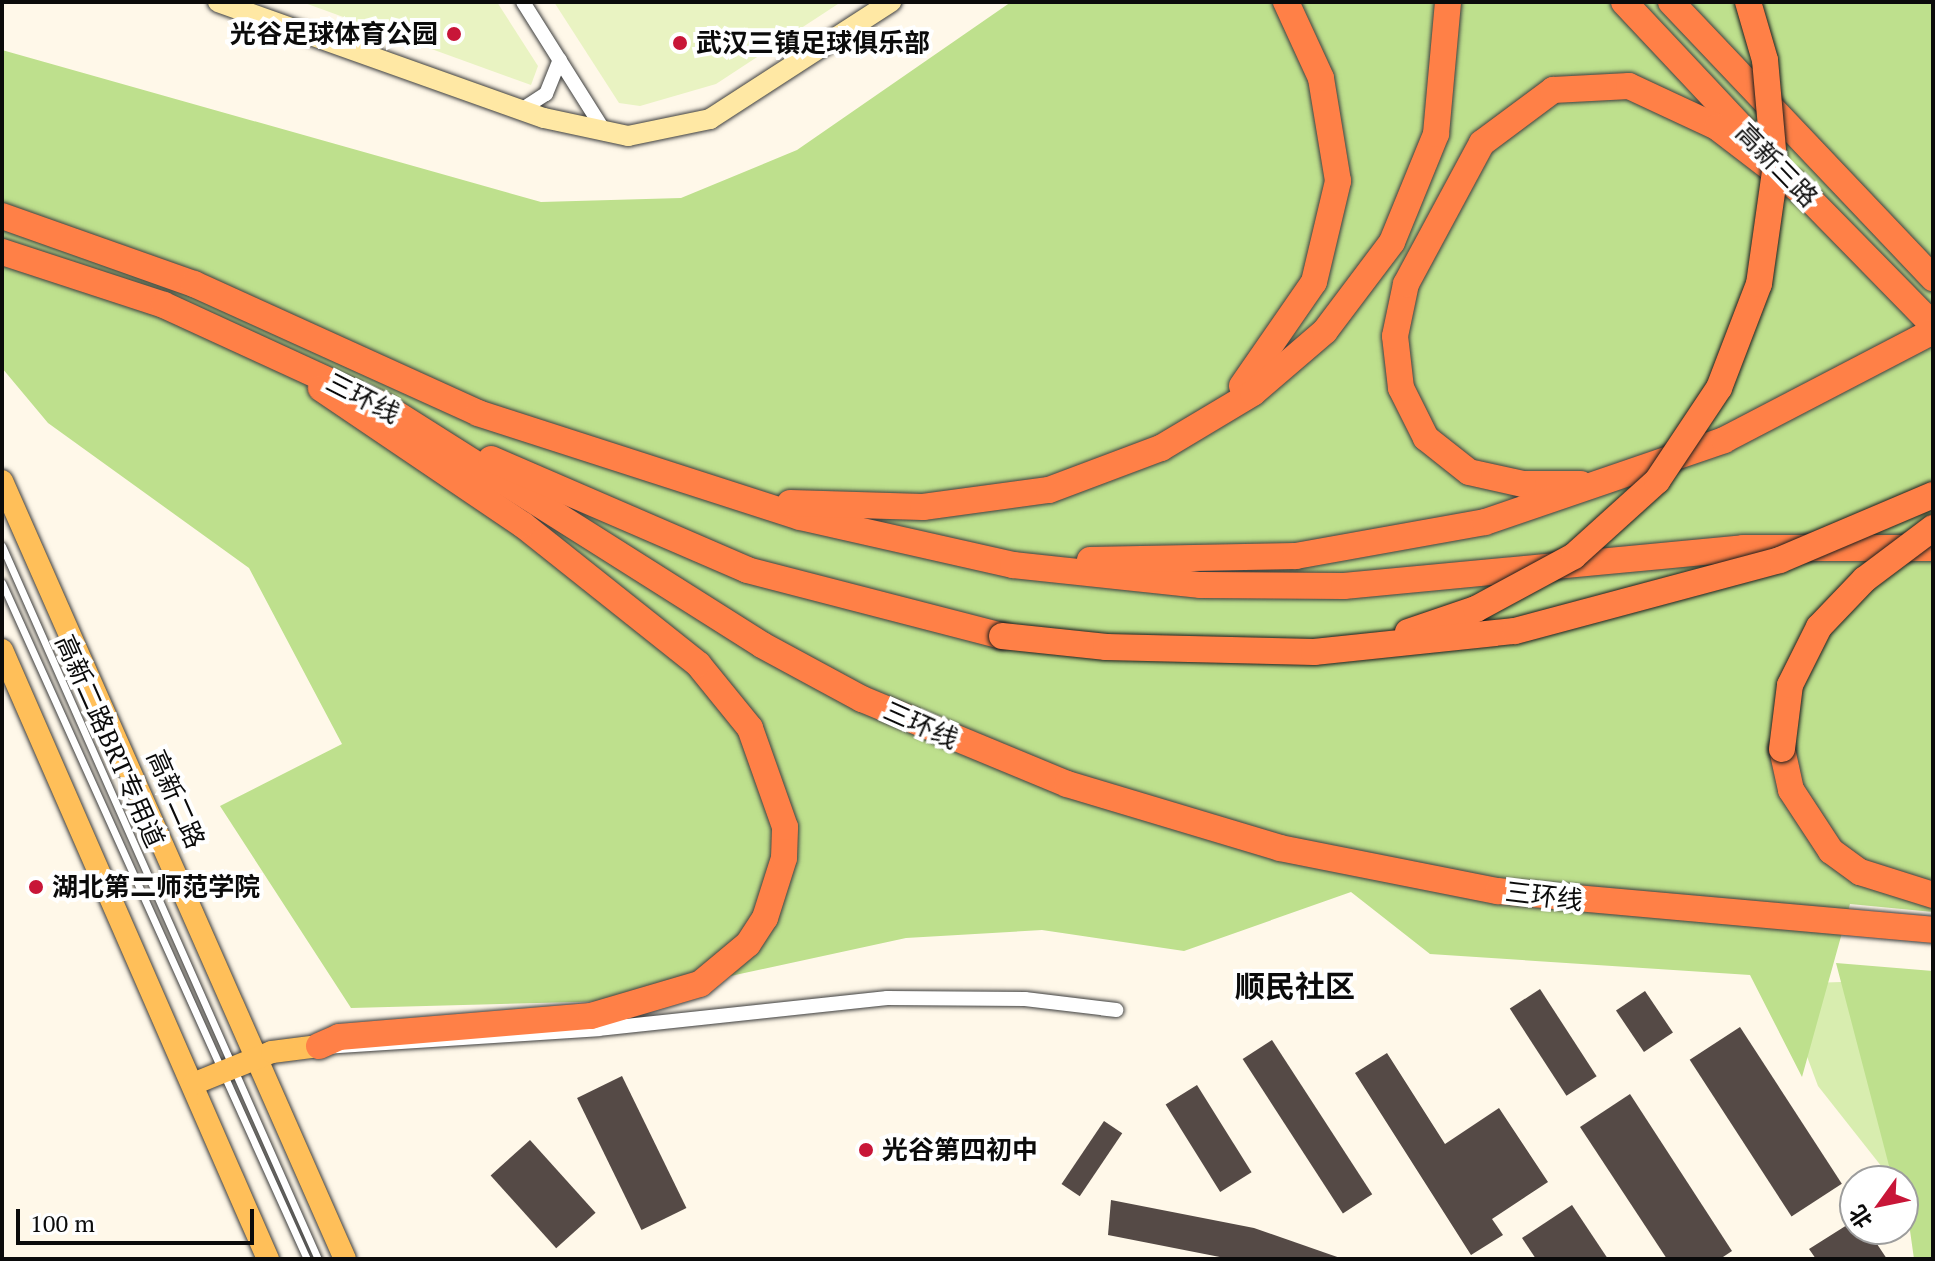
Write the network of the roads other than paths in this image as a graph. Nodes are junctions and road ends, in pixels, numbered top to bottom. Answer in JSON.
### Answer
{"nodes":[{"id":1,"x":218,"y":2,"type":"edge"},
{"id":2,"x":523,"y":2,"type":"edge"},
{"id":3,"x":891,"y":2,"type":"edge"},
{"id":4,"x":1286,"y":2,"type":"edge"},
{"id":5,"x":1448,"y":2,"type":"edge"},
{"id":6,"x":1624,"y":2,"type":"edge"},
{"id":7,"x":1671,"y":2,"type":"edge"},
{"id":8,"x":1748,"y":2,"type":"edge"},
{"id":9,"x":560,"y":60,"type":"junction"},
{"id":10,"x":521,"y":110,"type":"junction"},
{"id":11,"x":606,"y":134,"type":"junction"},
{"id":12,"x":1803,"y":193,"type":"junction"},
{"id":13,"x":2,"y":216,"type":"edge"},
{"id":14,"x":2,"y":252,"type":"edge"},
{"id":15,"x":1933,"y":278,"type":"edge"},
{"id":16,"x":1933,"y":328,"type":"edge"},
{"id":17,"x":283,"y":359,"type":"junction"},
{"id":18,"x":384,"y":406,"type":"junction"},
{"id":19,"x":1205,"y":425,"type":"junction"},
{"id":20,"x":2,"y":473,"type":"edge"},
{"id":21,"x":1636,"y":476,"type":"junction"},
{"id":22,"x":6,"y":488,"type":"edge"},
{"id":23,"x":727,"y":495,"type":"junction"},
{"id":24,"x":1933,"y":495,"type":"edge"},
{"id":25,"x":1933,"y":528,"type":"edge"},
{"id":26,"x":2,"y":546,"type":"edge"},
{"id":27,"x":1933,"y":548,"type":"edge"},
{"id":28,"x":943,"y":552,"type":"junction"},
{"id":29,"x":2,"y":583,"type":"edge"},
{"id":30,"x":2,"y":650,"type":"edge"},
{"id":31,"x":1314,"y":652,"type":"junction"},
{"id":32,"x":1933,"y":895,"type":"edge"},
{"id":33,"x":1933,"y":930,"type":"edge"},
{"id":34,"x":1116,"y":1010,"type":"dead end"},
{"id":35,"x":319,"y":1046,"type":"junction"},
{"id":36,"x":258,"y":1057,"type":"junction"},
{"id":37,"x":226,"y":1070,"type":"junction"},
{"id":38,"x":193,"y":1084,"type":"junction"},
{"id":39,"x":268,"y":1259,"type":"edge"},
{"id":40,"x":307,"y":1259,"type":"edge"},
{"id":41,"x":318,"y":1259,"type":"edge"},
{"id":42,"x":345,"y":1259,"type":"edge"}],
"edges":[{"from":1,"to":10,"type":"street"},
{"from":2,"to":9,"type":"street"},
{"from":3,"to":11,"type":"street"},
{"from":4,"to":19,"type":"highway"},
{"from":5,"to":19,"type":"highway"},
{"from":6,"to":12,"type":"highway","name":"高新三路"},
{"from":7,"to":15,"type":"highway","name":"高新三路"},
{"from":8,"to":31,"type":"highway","bridge":true},
{"from":9,"to":10,"type":"street"},
{"from":9,"to":11,"type":"street"},
{"from":10,"to":11,"type":"street"},
{"from":12,"to":16,"type":"highway","name":"高新三路"},
{"from":12,"to":21,"type":"highway"},
{"from":13,"to":23,"type":"highway","name":"三环线"},
{"from":14,"to":17,"type":"highway","name":"三环线"},
{"from":16,"to":21,"type":"highway","bridge":true},
{"from":17,"to":18,"type":"highway","name":"三环线"},
{"from":17,"to":35,"type":"highway"},
{"from":18,"to":31,"type":"highway","bridge":true},
{"from":18,"to":33,"type":"highway","name":"三环线"},
{"from":19,"to":23,"type":"highway"},
{"from":20,"to":22,"type":"main road","name":"高新二路"},
{"from":21,"to":28,"type":"highway"},
{"from":22,"to":36,"type":"main road","name":"高新二路"},
{"from":23,"to":28,"type":"highway","name":"三环线"},
{"from":24,"to":31,"type":"highway","bridge":true},
{"from":25,"to":32,"type":"highway","bridge":true},
{"from":26,"to":37,"type":"lane","name":"高新二路BRT专用道"},
{"from":27,"to":28,"type":"highway","name":"三环线","bridge":true},
{"from":29,"to":37,"type":"lane","name":"高新二路BRT专用道"},
{"from":30,"to":38,"type":"main road"},
{"from":34,"to":35,"type":"street"},
{"from":35,"to":36,"type":"main road"},
{"from":36,"to":37,"type":"main road"},
{"from":36,"to":42,"type":"main road","name":"高新二路"},
{"from":37,"to":38,"type":"main road"},
{"from":37,"to":40,"type":"lane","name":"高新二路BRT专用道"},
{"from":37,"to":41,"type":"lane","name":"高新二路BRT专用道"},
{"from":38,"to":39,"type":"main road"}]}
